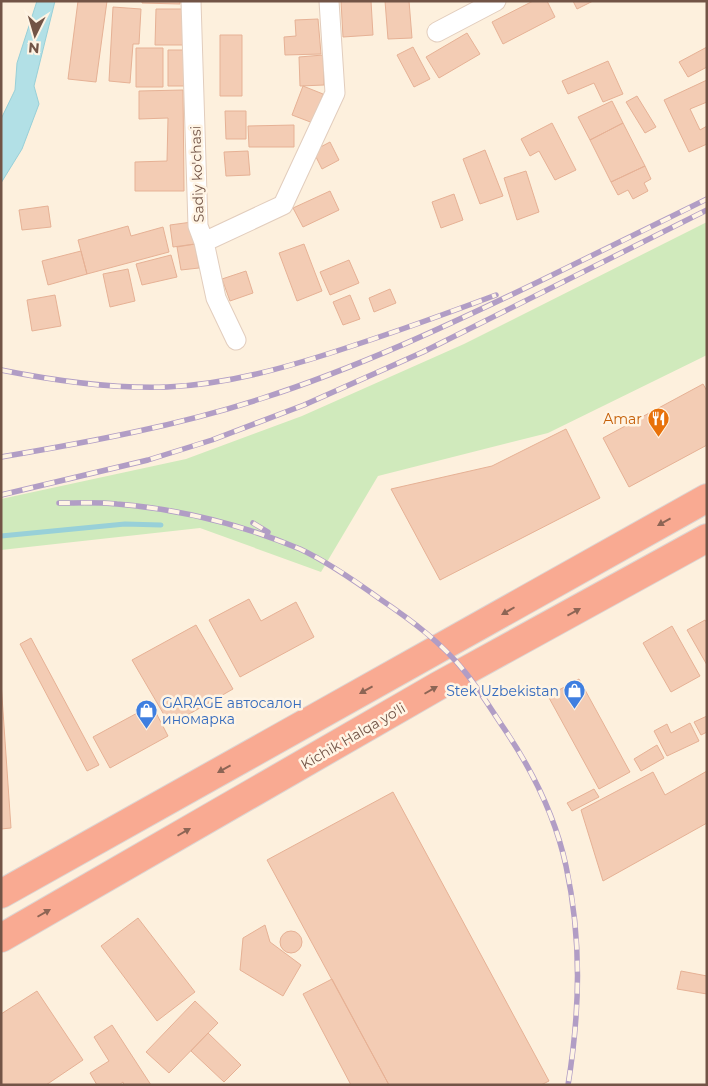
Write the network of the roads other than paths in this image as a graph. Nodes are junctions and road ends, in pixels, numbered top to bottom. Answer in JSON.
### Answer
{"nodes":[{"id":1,"x":191,"y":1,"type":"edge"},
{"id":2,"x":329,"y":1,"type":"edge"},
{"id":3,"x":496,"y":1,"type":"edge"},
{"id":4,"x":437,"y":32,"type":"dead end"},
{"id":5,"x":204,"y":242,"type":"junction"},
{"id":6,"x":236,"y":340,"type":"dead end"},
{"id":7,"x":707,"y":498,"type":"edge"},
{"id":8,"x":707,"y":538,"type":"edge"},
{"id":9,"x":265,"y":746,"type":"junction"},
{"id":10,"x":282,"y":777,"type":"junction"},
{"id":11,"x":1,"y":894,"type":"edge"},
{"id":12,"x":1,"y":938,"type":"edge"}],
"edges":[{"from":1,"to":5,"type":"street","name":"Sadiy ko'chasi"},
{"from":2,"to":5,"type":"street"},
{"from":3,"to":4,"type":"street"},
{"from":5,"to":6,"type":"street","name":"Sadiy ko'chasi"},
{"from":7,"to":9,"type":"highway","one_way":true},
{"from":10,"to":8,"type":"highway","name":"Kichik Halqa yo'li","one_way":true},
{"from":9,"to":10,"type":"highway"},
{"from":9,"to":11,"type":"highway","one_way":true},
{"from":12,"to":10,"type":"highway","name":"Kichik Halqa yo'li","one_way":true}]}
